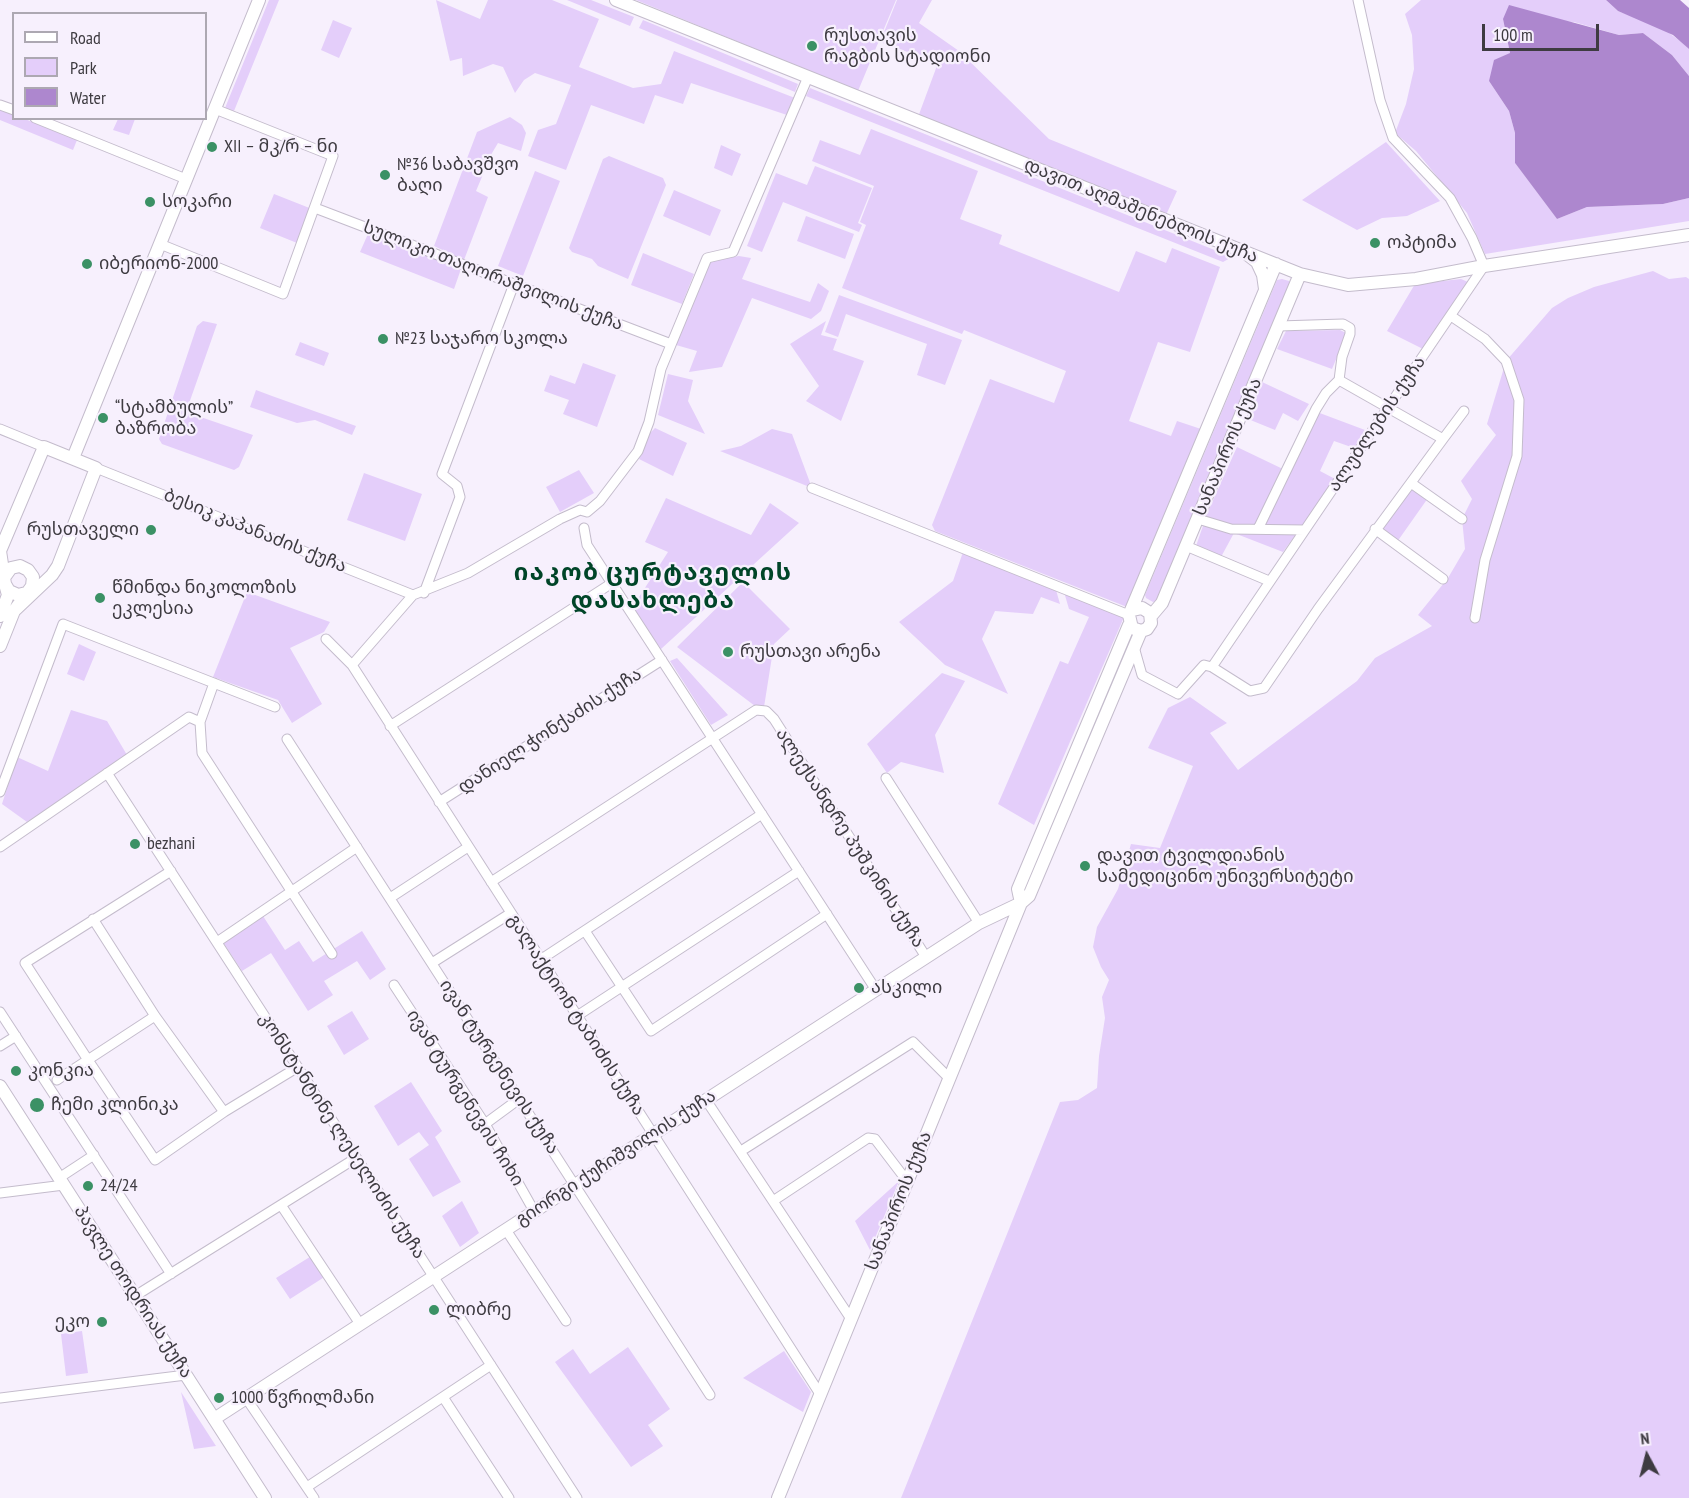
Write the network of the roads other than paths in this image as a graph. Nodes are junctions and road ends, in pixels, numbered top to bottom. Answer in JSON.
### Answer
{"nodes":[{"id":1,"x":260,"y":0,"type":"edge"},
{"id":2,"x":616,"y":0,"type":"edge"},
{"id":3,"x":1358,"y":0,"type":"edge"},
{"id":4,"x":808,"y":77,"type":"junction"},
{"id":5,"x":215,"y":109,"type":"junction"},
{"id":6,"x":40,"y":120,"type":"edge"},
{"id":7,"x":186,"y":179,"type":"junction"},
{"id":8,"x":315,"y":208,"type":"junction"},
{"id":9,"x":1689,"y":236,"type":"edge"},
{"id":10,"x":160,"y":244,"type":"junction"},
{"id":11,"x":1245,"y":253,"type":"junction"},
{"id":12,"x":1276,"y":264,"type":"junction"},
{"id":13,"x":1484,"y":266,"type":"junction"},
{"id":14,"x":1300,"y":274,"type":"junction"},
{"id":15,"x":514,"y":284,"type":"junction"},
{"id":16,"x":1265,"y":290,"type":"junction"},
{"id":17,"x":1451,"y":316,"type":"junction"},
{"id":18,"x":1279,"y":326,"type":"junction"},
{"id":19,"x":671,"y":344,"type":"junction"},
{"id":20,"x":1339,"y":380,"type":"junction"},
{"id":21,"x":1388,"y":408,"type":"junction"},
{"id":22,"x":1464,"y":411,"type":"dead end"},
{"id":23,"x":0,"y":429,"type":"edge"},
{"id":24,"x":1443,"y":439,"type":"junction"},
{"id":25,"x":44,"y":447,"type":"junction"},
{"id":26,"x":73,"y":458,"type":"junction"},
{"id":27,"x":96,"y":468,"type":"junction"},
{"id":28,"x":1411,"y":483,"type":"junction"},
{"id":29,"x":812,"y":488,"type":"dead end"},
{"id":30,"x":587,"y":512,"type":"junction"},
{"id":31,"x":574,"y":515,"type":"junction"},
{"id":32,"x":1198,"y":519,"type":"junction"},
{"id":33,"x":1462,"y":519,"type":"dead end"},
{"id":34,"x":584,"y":528,"type":"junction"},
{"id":35,"x":1258,"y":529,"type":"junction"},
{"id":36,"x":1375,"y":529,"type":"junction"},
{"id":37,"x":1305,"y":530,"type":"junction"},
{"id":38,"x":1186,"y":546,"type":"junction"},
{"id":39,"x":0,"y":551,"type":"edge"},
{"id":40,"x":52,"y":575,"type":"junction"},
{"id":41,"x":4,"y":577,"type":"edge"},
{"id":42,"x":33,"y":577,"type":"junction"},
{"id":43,"x":1443,"y":579,"type":"dead end"},
{"id":44,"x":1269,"y":581,"type":"junction"},
{"id":45,"x":612,"y":583,"type":"junction"},
{"id":46,"x":424,"y":592,"type":"junction"},
{"id":47,"x":26,"y":593,"type":"junction"},
{"id":48,"x":413,"y":595,"type":"junction"},
{"id":49,"x":14,"y":611,"type":"junction"},
{"id":50,"x":0,"y":616,"type":"edge"},
{"id":51,"x":1130,"y":616,"type":"junction"},
{"id":52,"x":1151,"y":616,"type":"junction"},
{"id":53,"x":1475,"y":618,"type":"dead end"},
{"id":54,"x":1141,"y":631,"type":"junction"},
{"id":55,"x":326,"y":639,"type":"dead end"},
{"id":56,"x":0,"y":646,"type":"edge"},
{"id":57,"x":1134,"y":648,"type":"junction"},
{"id":58,"x":662,"y":660,"type":"junction"},
{"id":59,"x":352,"y":665,"type":"junction"},
{"id":60,"x":1212,"y":667,"type":"junction"},
{"id":61,"x":214,"y":683,"type":"junction"},
{"id":62,"x":275,"y":707,"type":"dead end"},
{"id":63,"x":200,"y":722,"type":"junction"},
{"id":64,"x":390,"y":726,"type":"junction"},
{"id":65,"x":713,"y":738,"type":"junction"},
{"id":66,"x":287,"y":739,"type":"dead end"},
{"id":67,"x":107,"y":773,"type":"junction"},
{"id":68,"x":886,"y":778,"type":"dead end"},
{"id":69,"x":0,"y":792,"type":"edge"},
{"id":70,"x":439,"y":802,"type":"junction"},
{"id":71,"x":762,"y":814,"type":"junction"},
{"id":72,"x":0,"y":847,"type":"edge"},
{"id":73,"x":357,"y":847,"type":"junction"},
{"id":74,"x":468,"y":848,"type":"junction"},
{"id":75,"x":171,"y":871,"type":"junction"},
{"id":76,"x":799,"y":871,"type":"junction"},
{"id":77,"x":491,"y":882,"type":"junction"},
{"id":78,"x":291,"y":891,"type":"junction"},
{"id":79,"x":390,"y":898,"type":"junction"},
{"id":80,"x":1021,"y":903,"type":"junction"},
{"id":81,"x":511,"y":913,"type":"junction"},
{"id":82,"x":827,"y":914,"type":"junction"},
{"id":83,"x":93,"y":919,"type":"junction"},
{"id":84,"x":979,"y":923,"type":"junction"},
{"id":85,"x":585,"y":931,"type":"junction"},
{"id":86,"x":217,"y":942,"type":"junction"},
{"id":87,"x":332,"y":954,"type":"dead end"},
{"id":88,"x":926,"y":957,"type":"junction"},
{"id":89,"x":540,"y":960,"type":"junction"},
{"id":90,"x":432,"y":963,"type":"junction"},
{"id":91,"x":394,"y":985,"type":"dead end"},
{"id":92,"x":622,"y":987,"type":"junction"},
{"id":93,"x":876,"y":990,"type":"junction"},
{"id":94,"x":0,"y":1012,"type":"edge"},
{"id":95,"x":155,"y":1016,"type":"junction"},
{"id":96,"x":577,"y":1016,"type":"junction"},
{"id":97,"x":16,"y":1036,"type":"junction"},
{"id":98,"x":0,"y":1046,"type":"edge"},
{"id":99,"x":88,"y":1060,"type":"junction"},
{"id":100,"x":298,"y":1067,"type":"junction"},
{"id":101,"x":949,"y":1078,"type":"junction"},
{"id":102,"x":57,"y":1080,"type":"dead end"},
{"id":103,"x":0,"y":1086,"type":"edge"},
{"id":104,"x":519,"y":1099,"type":"junction"},
{"id":105,"x":706,"y":1100,"type":"junction"},
{"id":106,"x":224,"y":1112,"type":"junction"},
{"id":107,"x":485,"y":1124,"type":"junction"},
{"id":108,"x":653,"y":1134,"type":"junction"},
{"id":109,"x":741,"y":1151,"type":"junction"},
{"id":110,"x":94,"y":1155,"type":"junction"},
{"id":111,"x":356,"y":1158,"type":"junction"},
{"id":112,"x":907,"y":1181,"type":"junction"},
{"id":113,"x":62,"y":1182,"type":"junction"},
{"id":114,"x":574,"y":1185,"type":"junction"},
{"id":115,"x":0,"y":1193,"type":"edge"},
{"id":116,"x":773,"y":1201,"type":"junction"},
{"id":117,"x":281,"y":1205,"type":"junction"},
{"id":118,"x":534,"y":1211,"type":"junction"},
{"id":119,"x":506,"y":1230,"type":"junction"},
{"id":120,"x":171,"y":1274,"type":"junction"},
{"id":121,"x":433,"y":1277,"type":"junction"},
{"id":122,"x":135,"y":1296,"type":"junction"},
{"id":123,"x":851,"y":1319,"type":"junction"},
{"id":124,"x":566,"y":1321,"type":"dead end"},
{"id":125,"x":360,"y":1324,"type":"junction"},
{"id":126,"x":491,"y":1365,"type":"junction"},
{"id":127,"x":186,"y":1375,"type":"junction"},
{"id":128,"x":820,"y":1394,"type":"junction"},
{"id":129,"x":710,"y":1395,"type":"dead end"},
{"id":130,"x":443,"y":1397,"type":"junction"},
{"id":131,"x":0,"y":1398,"type":"edge"},
{"id":132,"x":246,"y":1398,"type":"junction"},
{"id":133,"x":214,"y":1419,"type":"junction"},
{"id":134,"x":307,"y":1487,"type":"junction"},
{"id":135,"x":265,"y":1498,"type":"edge"},
{"id":136,"x":314,"y":1498,"type":"edge"},
{"id":137,"x":509,"y":1498,"type":"edge"},
{"id":138,"x":577,"y":1498,"type":"edge"},
{"id":139,"x":778,"y":1498,"type":"edge"}],
"edges":[{"from":1,"to":5,"type":"main road"},
{"from":2,"to":4,"type":"main road","name":"დავით აღმაშენებლის ქუჩა"},
{"from":3,"to":13,"type":"street"},
{"from":4,"to":11,"type":"main road","name":"დავით აღმაშენებლის ქუჩა"},
{"from":4,"to":19,"type":"street"},
{"from":5,"to":7,"type":"main road"},
{"from":5,"to":8,"type":"street"},
{"from":6,"to":7,"type":"street"},
{"from":7,"to":10,"type":"main road"},
{"from":8,"to":10,"type":"street"},
{"from":8,"to":15,"type":"street","name":"სულიკო თაღორაშვილის ქუჩა"},
{"from":9,"to":13,"type":"main road","name":"დავით აღმაშენებლის ქუჩა"},
{"from":10,"to":26,"type":"main road"},
{"from":11,"to":12,"type":"main road","name":"დავით აღმაშენებლის ქუჩა"},
{"from":11,"to":16,"type":"main road"},
{"from":12,"to":14,"type":"main road","name":"დავით აღმაშენებლის ქუჩა"},
{"from":12,"to":16,"type":"main road","name":"სანაპიროს ქუჩა"},
{"from":13,"to":14,"type":"main road","name":"დავით აღმაშენებლის ქუჩა"},
{"from":13,"to":17,"type":"street","name":"ალუბლების ქუჩა"},
{"from":14,"to":18,"type":"main road","name":"სანაპიროს ქუჩა"},
{"from":15,"to":19,"type":"street","name":"სულიკო თაღორაშვილის ქუჩა"},
{"from":15,"to":46,"type":"street"},
{"from":16,"to":51,"type":"main road","name":"სანაპიროს ქუჩა"},
{"from":17,"to":21,"type":"street","name":"ალუბლების ქუჩა"},
{"from":17,"to":53,"type":"street"},
{"from":18,"to":20,"type":"street"},
{"from":18,"to":32,"type":"main road","name":"სანაპიროს ქუჩა"},
{"from":19,"to":30,"type":"street"},
{"from":20,"to":21,"type":"street"},
{"from":20,"to":35,"type":"street"},
{"from":21,"to":24,"type":"street"},
{"from":21,"to":37,"type":"street","name":"ალუბლების ქუჩა"},
{"from":22,"to":24,"type":"street"},
{"from":23,"to":25,"type":"street"},
{"from":24,"to":28,"type":"street"},
{"from":25,"to":26,"type":"main road"},
{"from":25,"to":39,"type":"main road"},
{"from":26,"to":27,"type":"main road"},
{"from":27,"to":40,"type":"main road"},
{"from":27,"to":48,"type":"street","name":"ბესიკ კაპანაძის ქუჩა"},
{"from":28,"to":33,"type":"street"},
{"from":28,"to":36,"type":"street"},
{"from":29,"to":51,"type":"street"},
{"from":30,"to":31,"type":"street"},
{"from":30,"to":34,"type":"street"},
{"from":31,"to":34,"type":"street"},
{"from":31,"to":46,"type":"street"},
{"from":32,"to":35,"type":"street"},
{"from":32,"to":38,"type":"main road","name":"სანაპიროს ქუჩა"},
{"from":34,"to":45,"type":"street"},
{"from":35,"to":37,"type":"street"},
{"from":36,"to":43,"type":"street"},
{"from":36,"to":60,"type":"street"},
{"from":37,"to":44,"type":"street","name":"ალუბლების ქუჩა"},
{"from":38,"to":44,"type":"street"},
{"from":38,"to":52,"type":"main road","name":"სანაპიროს ქუჩა"},
{"from":39,"to":41,"type":"main road"},
{"from":40,"to":42,"type":"main road"},
{"from":40,"to":49,"type":"main road"},
{"from":41,"to":42,"type":"main road"},
{"from":41,"to":47,"type":"main road"},
{"from":41,"to":50,"type":"main road"},
{"from":42,"to":47,"type":"main road"},
{"from":44,"to":60,"type":"street","name":"ალუბლების ქუჩა"},
{"from":45,"to":58,"type":"street"},
{"from":45,"to":64,"type":"street"},
{"from":46,"to":48,"type":"street"},
{"from":47,"to":49,"type":"main road"},
{"from":48,"to":59,"type":"street"},
{"from":49,"to":56,"type":"main road"},
{"from":51,"to":52,"type":"main road"},
{"from":51,"to":54,"type":"main road"},
{"from":51,"to":80,"type":"main road","name":"სანაპიროს ქუჩა"},
{"from":52,"to":54,"type":"main road","name":"სანაპიროს ქუჩა"},
{"from":54,"to":57,"type":"main road","name":"სანაპიროს ქუჩა"},
{"from":55,"to":59,"type":"street","name":"გალაქტიონ ტაბიძის ქუჩა"},
{"from":57,"to":60,"type":"street","name":"ალუბლების ქუჩა"},
{"from":57,"to":80,"type":"main road","name":"სანაპიროს ქუჩა"},
{"from":58,"to":65,"type":"street"},
{"from":58,"to":70,"type":"street","name":"დანიელ ჭონქაძის ქუჩა"},
{"from":59,"to":64,"type":"street","name":"გალაქტიონ ტაბიძის ქუჩა"},
{"from":61,"to":62,"type":"street"},
{"from":61,"to":63,"type":"street"},
{"from":61,"to":69,"type":"street"},
{"from":63,"to":67,"type":"street"},
{"from":63,"to":78,"type":"street"},
{"from":64,"to":70,"type":"street","name":"გალაქტიონ ტაბიძის ქუჩა"},
{"from":65,"to":71,"type":"street"},
{"from":65,"to":77,"type":"street"},
{"from":65,"to":88,"type":"street","name":"ალექსანდრე პუშკინის ქუჩა"},
{"from":66,"to":73,"type":"street","name":"ივან ტურგენევის ქუჩა"},
{"from":67,"to":72,"type":"street"},
{"from":67,"to":75,"type":"street","name":"კონსტანტინე ლესელიძის ქუჩა"},
{"from":68,"to":84,"type":"street"},
{"from":70,"to":74,"type":"street","name":"გალაქტიონ ტაბიძის ქუჩა"},
{"from":71,"to":76,"type":"street"},
{"from":71,"to":85,"type":"street"},
{"from":73,"to":78,"type":"street"},
{"from":73,"to":79,"type":"street","name":"ივან ტურგენევის ქუჩა"},
{"from":74,"to":77,"type":"street","name":"გალაქტიონ ტაბიძის ქუჩა"},
{"from":74,"to":79,"type":"street"},
{"from":75,"to":83,"type":"street"},
{"from":75,"to":86,"type":"street","name":"კონსტანტინე ლესელიძის ქუჩა"},
{"from":76,"to":82,"type":"street"},
{"from":76,"to":92,"type":"street"},
{"from":77,"to":81,"type":"street","name":"გალაქტიონ ტაბიძის ქუჩა"},
{"from":78,"to":86,"type":"street"},
{"from":78,"to":87,"type":"street"},
{"from":79,"to":90,"type":"street","name":"ივან ტურგენევის ქუჩა"},
{"from":80,"to":84,"type":"main road","name":"გიორგი ქუჩიშვილის ქუჩა"},
{"from":80,"to":101,"type":"main road","name":"სანაპიროს ქუჩა"},
{"from":81,"to":89,"type":"street","name":"გალაქტიონ ტაბიძის ქუჩა"},
{"from":81,"to":90,"type":"street"},
{"from":82,"to":92,"type":"street"},
{"from":82,"to":93,"type":"street"},
{"from":83,"to":95,"type":"street"},
{"from":83,"to":99,"type":"street"},
{"from":84,"to":88,"type":"main road","name":"გიორგი ქუჩიშვილის ქუჩა"},
{"from":85,"to":89,"type":"street"},
{"from":85,"to":92,"type":"street"},
{"from":86,"to":100,"type":"street","name":"კონსტანტინე ლესელიძის ქუჩა"},
{"from":88,"to":93,"type":"main road","name":"გიორგი ქუჩიშვილის ქუჩა"},
{"from":89,"to":96,"type":"street","name":"გალაქტიონ ტაბიძის ქუჩა"},
{"from":90,"to":104,"type":"street","name":"ივან ტურგენევის ქუჩა"},
{"from":91,"to":107,"type":"street","name":"ივან ტურგენევის ჩიხი"},
{"from":92,"to":96,"type":"street"},
{"from":93,"to":105,"type":"main road","name":"გიორგი ქუჩიშვილის ქუჩა"},
{"from":94,"to":97,"type":"street"},
{"from":95,"to":99,"type":"street"},
{"from":95,"to":106,"type":"street"},
{"from":96,"to":108,"type":"street","name":"გალაქტიონ ტაბიძის ქუჩა"},
{"from":97,"to":98,"type":"street"},
{"from":97,"to":110,"type":"street"},
{"from":99,"to":102,"type":"street"},
{"from":99,"to":106,"type":"street"},
{"from":100,"to":106,"type":"street"},
{"from":100,"to":111,"type":"street","name":"კონსტანტინე ლესელიძის ქუჩა"},
{"from":101,"to":109,"type":"street"},
{"from":101,"to":112,"type":"main road","name":"სანაპიროს ქუჩა"},
{"from":103,"to":113,"type":"main road","name":"პავლე თოდრიას ქუჩა"},
{"from":104,"to":107,"type":"street"},
{"from":104,"to":114,"type":"street","name":"ივან ტურგენევის ქუჩა"},
{"from":105,"to":108,"type":"main road","name":"გიორგი ქუჩიშვილის ქუჩა"},
{"from":105,"to":109,"type":"street"},
{"from":107,"to":118,"type":"street","name":"ივან ტურგენევის ჩიხი"},
{"from":108,"to":114,"type":"main road","name":"გიორგი ქუჩიშვილის ქუჩა"},
{"from":108,"to":128,"type":"street","name":"გალაქტიონ ტაბიძის ქუჩა"},
{"from":109,"to":116,"type":"street"},
{"from":110,"to":113,"type":"street"},
{"from":110,"to":120,"type":"street"},
{"from":111,"to":117,"type":"street"},
{"from":111,"to":121,"type":"street","name":"კონსტანტინე ლესელიძის ქუჩა"},
{"from":112,"to":116,"type":"street"},
{"from":112,"to":123,"type":"main road","name":"სანაპიროს ქუჩა"},
{"from":113,"to":115,"type":"street"},
{"from":113,"to":122,"type":"main road","name":"პავლე თოდრიას ქუჩა"},
{"from":114,"to":118,"type":"main road","name":"გიორგი ქუჩიშვილის ქუჩა"},
{"from":114,"to":129,"type":"street","name":"ივან ტურგენევის ქუჩა"},
{"from":116,"to":123,"type":"street"},
{"from":117,"to":120,"type":"street"},
{"from":117,"to":125,"type":"street"},
{"from":118,"to":119,"type":"main road","name":"გიორგი ქუჩიშვილის ქუჩა"},
{"from":119,"to":121,"type":"main road","name":"გიორგი ქუჩიშვილის ქუჩა"},
{"from":119,"to":124,"type":"street"},
{"from":120,"to":122,"type":"street"},
{"from":121,"to":125,"type":"main road","name":"გიორგი ქუჩიშვილის ქუჩა"},
{"from":121,"to":126,"type":"street","name":"კონსტანტინე ლესელიძის ქუჩა"},
{"from":122,"to":127,"type":"main road","name":"პავლე თოდრიას ქუჩა"},
{"from":123,"to":128,"type":"main road","name":"სანაპიროს ქუჩა"},
{"from":125,"to":132,"type":"main road","name":"გიორგი ქუჩიშვილის ქუჩა"},
{"from":126,"to":130,"type":"street"},
{"from":126,"to":138,"type":"street","name":"კონსტანტინე ლესელიძის ქუჩა"},
{"from":127,"to":131,"type":"street"},
{"from":127,"to":133,"type":"main road","name":"პავლე თოდრიას ქუჩა"},
{"from":128,"to":139,"type":"main road","name":"სანაპიროს ქუჩა"},
{"from":130,"to":134,"type":"street"},
{"from":130,"to":137,"type":"street"},
{"from":132,"to":133,"type":"main road","name":"გიორგი ქუჩიშვილის ქუჩა"},
{"from":132,"to":134,"type":"street"},
{"from":133,"to":135,"type":"main road","name":"პავლე თოდრიას ქუჩა"},
{"from":134,"to":136,"type":"street"}]}
